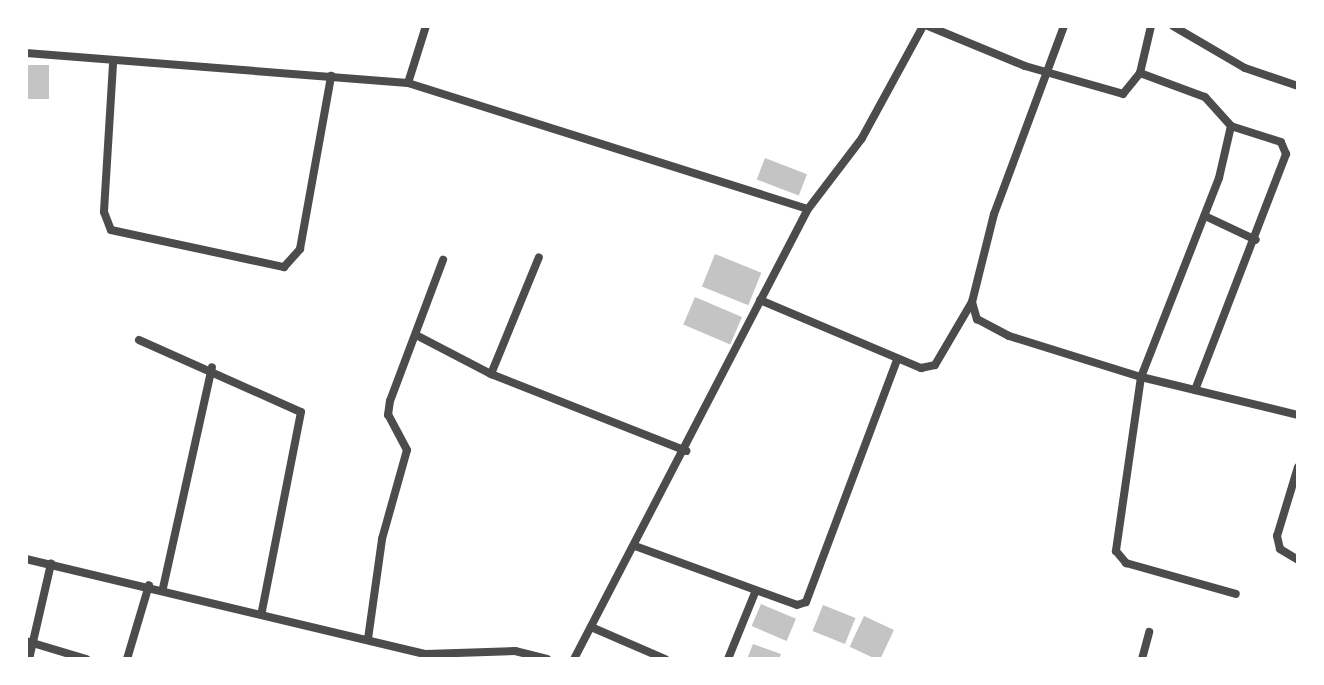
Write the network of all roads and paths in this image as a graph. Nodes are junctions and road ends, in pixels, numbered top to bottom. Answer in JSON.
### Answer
{"nodes":[{"id":1,"x":426,"y":26,"type":"edge"},
{"id":2,"x":925,"y":26,"type":"edge"},
{"id":3,"x":1064,"y":26,"type":"edge"},
{"id":4,"x":1151,"y":26,"type":"edge"},
{"id":5,"x":1173,"y":26,"type":"edge"},
{"id":6,"x":26,"y":53,"type":"edge"},
{"id":7,"x":113,"y":64,"type":"junction"},
{"id":8,"x":1044,"y":72,"type":"junction"},
{"id":9,"x":1140,"y":73,"type":"junction"},
{"id":10,"x":331,"y":76,"type":"junction"},
{"id":11,"x":408,"y":83,"type":"junction"},
{"id":12,"x":1298,"y":86,"type":"edge"},
{"id":13,"x":1231,"y":126,"type":"junction"},
{"id":14,"x":808,"y":209,"type":"junction"},
{"id":15,"x":1205,"y":216,"type":"junction"},
{"id":16,"x":1256,"y":240,"type":"junction"},
{"id":17,"x":539,"y":257,"type":"dead end"},
{"id":18,"x":443,"y":260,"type":"dead end"},
{"id":19,"x":760,"y":300,"type":"junction"},
{"id":20,"x":972,"y":302,"type":"junction"},
{"id":21,"x":416,"y":335,"type":"junction"},
{"id":22,"x":139,"y":340,"type":"dead end"},
{"id":23,"x":897,"y":360,"type":"junction"},
{"id":24,"x":212,"y":367,"type":"junction"},
{"id":25,"x":491,"y":374,"type":"junction"},
{"id":26,"x":1141,"y":377,"type":"junction"},
{"id":27,"x":1195,"y":390,"type":"junction"},
{"id":28,"x":1298,"y":415,"type":"edge"},
{"id":29,"x":686,"y":451,"type":"junction"},
{"id":30,"x":1298,"y":467,"type":"edge"},
{"id":31,"x":635,"y":546,"type":"junction"},
{"id":32,"x":26,"y":559,"type":"edge"},
{"id":33,"x":1298,"y":560,"type":"edge"},
{"id":34,"x":51,"y":564,"type":"junction"},
{"id":35,"x":149,"y":585,"type":"junction"},
{"id":36,"x":163,"y":588,"type":"junction"},
{"id":37,"x":756,"y":590,"type":"junction"},
{"id":38,"x":1236,"y":594,"type":"dead end"},
{"id":39,"x":262,"y":610,"type":"junction"},
{"id":40,"x":591,"y":627,"type":"junction"},
{"id":41,"x":1149,"y":632,"type":"dead end"},
{"id":42,"x":368,"y":639,"type":"junction"},
{"id":43,"x":29,"y":642,"type":"edge"},
{"id":44,"x":461,"y":658,"type":"edge"},
{"id":45,"x":29,"y":659,"type":"edge"},
{"id":46,"x":86,"y":659,"type":"edge"},
{"id":47,"x":127,"y":659,"type":"edge"},
{"id":48,"x":547,"y":659,"type":"edge"},
{"id":49,"x":574,"y":659,"type":"edge"},
{"id":50,"x":665,"y":659,"type":"edge"},
{"id":51,"x":728,"y":659,"type":"edge"},
{"id":52,"x":1142,"y":659,"type":"edge"}],
"edges":[{"from":1,"to":11,"type":"street"},
{"from":2,"to":8,"type":"street"},
{"from":2,"to":14,"type":"street"},
{"from":3,"to":8,"type":"street"},
{"from":4,"to":9,"type":"street"},
{"from":5,"to":12,"type":"street"},
{"from":6,"to":7,"type":"street"},
{"from":7,"to":10,"type":"street"},
{"from":7,"to":10,"type":"street"},
{"from":8,"to":9,"type":"street"},
{"from":8,"to":20,"type":"street"},
{"from":9,"to":13,"type":"street"},
{"from":10,"to":11,"type":"street"},
{"from":11,"to":14,"type":"street"},
{"from":13,"to":15,"type":"street"},
{"from":13,"to":16,"type":"street"},
{"from":14,"to":19,"type":"street"},
{"from":15,"to":16,"type":"street"},
{"from":15,"to":26,"type":"street"},
{"from":16,"to":27,"type":"street"},
{"from":17,"to":25,"type":"street"},
{"from":18,"to":21,"type":"street"},
{"from":19,"to":23,"type":"street"},
{"from":19,"to":29,"type":"street"},
{"from":20,"to":23,"type":"street"},
{"from":20,"to":26,"type":"street"},
{"from":21,"to":25,"type":"street"},
{"from":21,"to":42,"type":"street"},
{"from":22,"to":24,"type":"street"},
{"from":23,"to":37,"type":"street"},
{"from":24,"to":36,"type":"street"},
{"from":24,"to":39,"type":"street"},
{"from":25,"to":29,"type":"street"},
{"from":26,"to":27,"type":"street"},
{"from":26,"to":38,"type":"street"},
{"from":27,"to":28,"type":"street"},
{"from":29,"to":31,"type":"street"},
{"from":30,"to":33,"type":"street"},
{"from":31,"to":37,"type":"street"},
{"from":31,"to":40,"type":"street"},
{"from":32,"to":34,"type":"street"},
{"from":34,"to":35,"type":"street"},
{"from":34,"to":43,"type":"street"},
{"from":35,"to":36,"type":"street"},
{"from":35,"to":47,"type":"street"},
{"from":36,"to":39,"type":"street"},
{"from":37,"to":51,"type":"street"},
{"from":39,"to":42,"type":"street"},
{"from":40,"to":49,"type":"street"},
{"from":40,"to":50,"type":"street"},
{"from":41,"to":52,"type":"street"},
{"from":42,"to":44,"type":"street"},
{"from":43,"to":45,"type":"street"},
{"from":43,"to":46,"type":"street"},
{"from":44,"to":48,"type":"street"}]}
